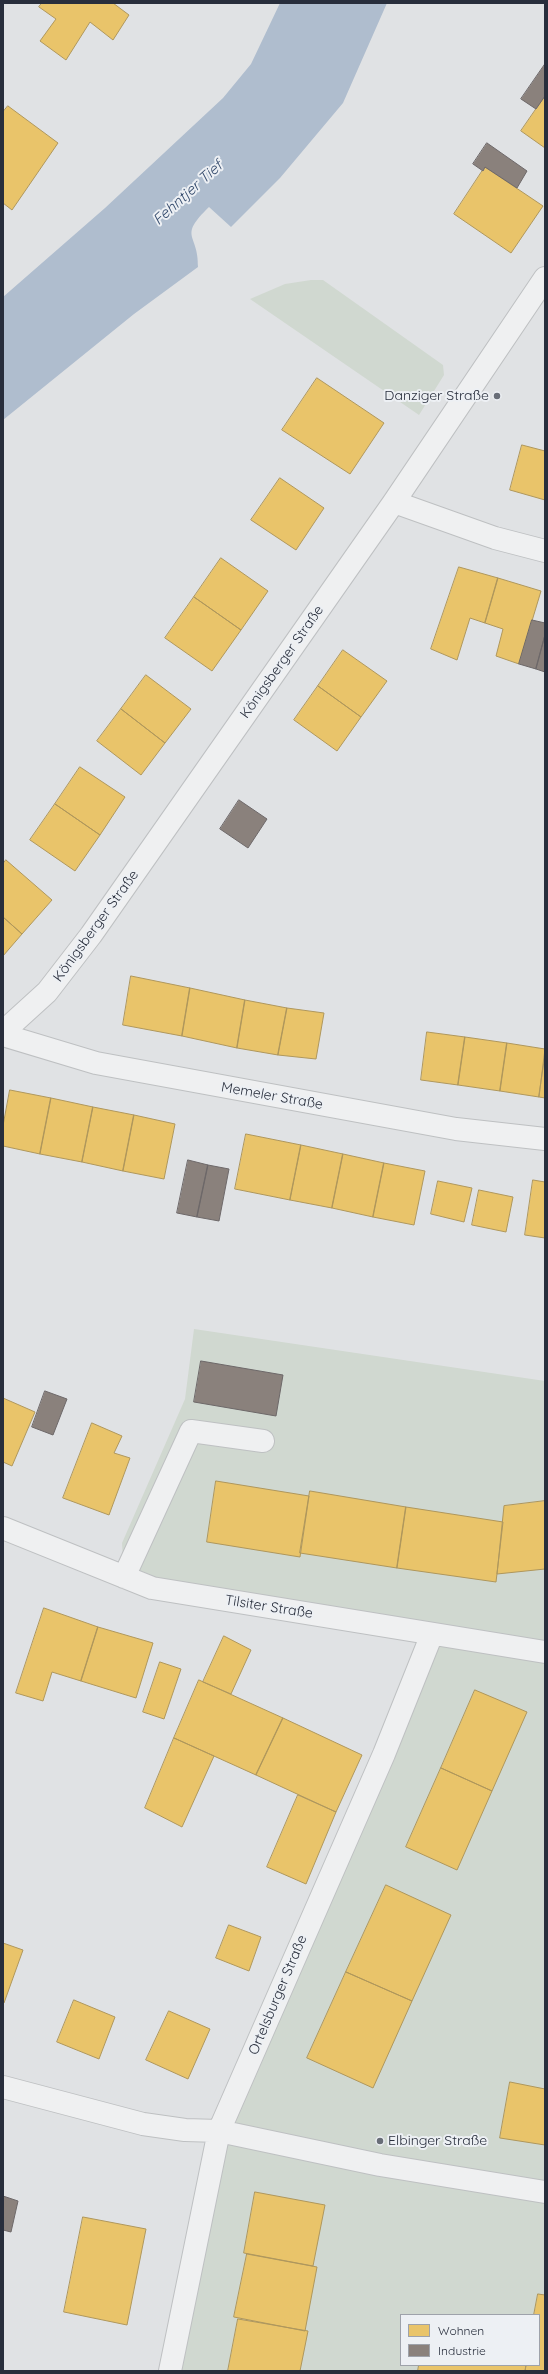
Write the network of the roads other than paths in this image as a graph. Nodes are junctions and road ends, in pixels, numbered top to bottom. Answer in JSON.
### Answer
{"nodes":[{"id":1,"x":545,"y":278,"type":"edge"},
{"id":2,"x":394,"y":502,"type":"junction"},
{"id":3,"x":545,"y":551,"type":"edge"},
{"id":4,"x":3,"y":1032,"type":"edge"},
{"id":5,"x":3,"y":1035,"type":"edge"},
{"id":6,"x":545,"y":1139,"type":"edge"},
{"id":7,"x":263,"y":1441,"type":"dead end"},
{"id":8,"x":3,"y":1528,"type":"edge"},
{"id":9,"x":124,"y":1577,"type":"junction"},
{"id":10,"x":432,"y":1634,"type":"junction"},
{"id":11,"x":545,"y":1652,"type":"edge"},
{"id":12,"x":3,"y":2087,"type":"edge"},
{"id":13,"x":219,"y":2131,"type":"junction"},
{"id":14,"x":545,"y":2192,"type":"edge"},
{"id":15,"x":170,"y":2371,"type":"edge"}],
"edges":[{"from":1,"to":2,"type":"street","name":"Königsberger Straße"},
{"from":2,"to":3,"type":"street"},
{"from":2,"to":4,"type":"street","name":"Königsberger Straße"},
{"from":5,"to":6,"type":"street","name":"Memeler Straße"},
{"from":7,"to":9,"type":"street"},
{"from":8,"to":9,"type":"street","name":"Tilsiter Straße"},
{"from":9,"to":10,"type":"street","name":"Tilsiter Straße"},
{"from":10,"to":11,"type":"street","name":"Tilsiter Straße"},
{"from":10,"to":13,"type":"street","name":"Ortelsburger Straße"},
{"from":12,"to":13,"type":"street"},
{"from":13,"to":14,"type":"street"},
{"from":13,"to":15,"type":"street","name":"Ortelsburger Straße"}]}
